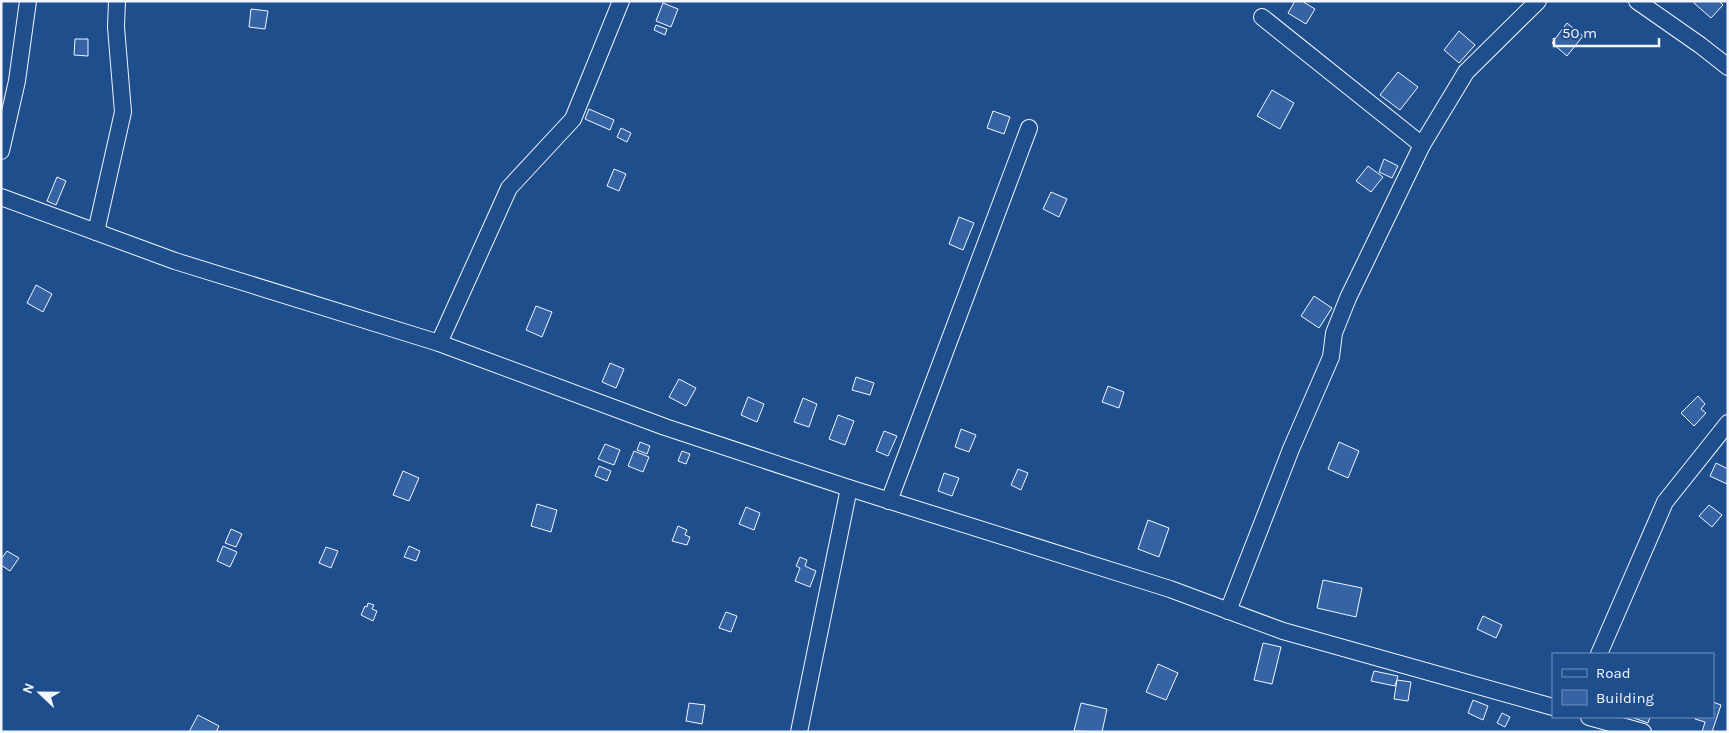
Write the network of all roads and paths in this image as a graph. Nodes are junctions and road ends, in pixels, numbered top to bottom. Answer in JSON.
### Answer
{"nodes":[{"id":1,"x":28,"y":1,"type":"edge"},
{"id":2,"x":117,"y":1,"type":"edge"},
{"id":3,"x":621,"y":1,"type":"edge"},
{"id":4,"x":1538,"y":1,"type":"edge"},
{"id":5,"x":1637,"y":1,"type":"edge"},
{"id":6,"x":1262,"y":17,"type":"dead end"},
{"id":7,"x":1728,"y":68,"type":"edge"},
{"id":8,"x":1029,"y":128,"type":"dead end"},
{"id":9,"x":1422,"y":144,"type":"junction"},
{"id":10,"x":1,"y":151,"type":"edge"},
{"id":11,"x":1,"y":197,"type":"edge"},
{"id":12,"x":96,"y":232,"type":"junction"},
{"id":13,"x":439,"y":344,"type":"junction"},
{"id":14,"x":1728,"y":423,"type":"edge"},
{"id":15,"x":849,"y":488,"type":"junction"},
{"id":16,"x":890,"y":501,"type":"junction"},
{"id":17,"x":1228,"y":611,"type":"junction"},
{"id":18,"x":1599,"y":653,"type":"edge"},
{"id":19,"x":1552,"y":706,"type":"edge"},
{"id":20,"x":1593,"y":718,"type":"edge"},
{"id":21,"x":800,"y":732,"type":"edge"},
{"id":22,"x":1643,"y":732,"type":"edge"}],
"edges":[{"from":1,"to":10,"type":"street"},
{"from":2,"to":12,"type":"street"},
{"from":3,"to":13,"type":"street"},
{"from":4,"to":9,"type":"street"},
{"from":5,"to":7,"type":"street"},
{"from":6,"to":9,"type":"street"},
{"from":8,"to":16,"type":"street"},
{"from":9,"to":17,"type":"street"},
{"from":11,"to":12,"type":"street"},
{"from":12,"to":13,"type":"street"},
{"from":13,"to":15,"type":"street"},
{"from":14,"to":18,"type":"street"},
{"from":15,"to":16,"type":"street"},
{"from":15,"to":21,"type":"street"},
{"from":16,"to":17,"type":"street"},
{"from":17,"to":19,"type":"street"},
{"from":20,"to":22,"type":"street"}]}
